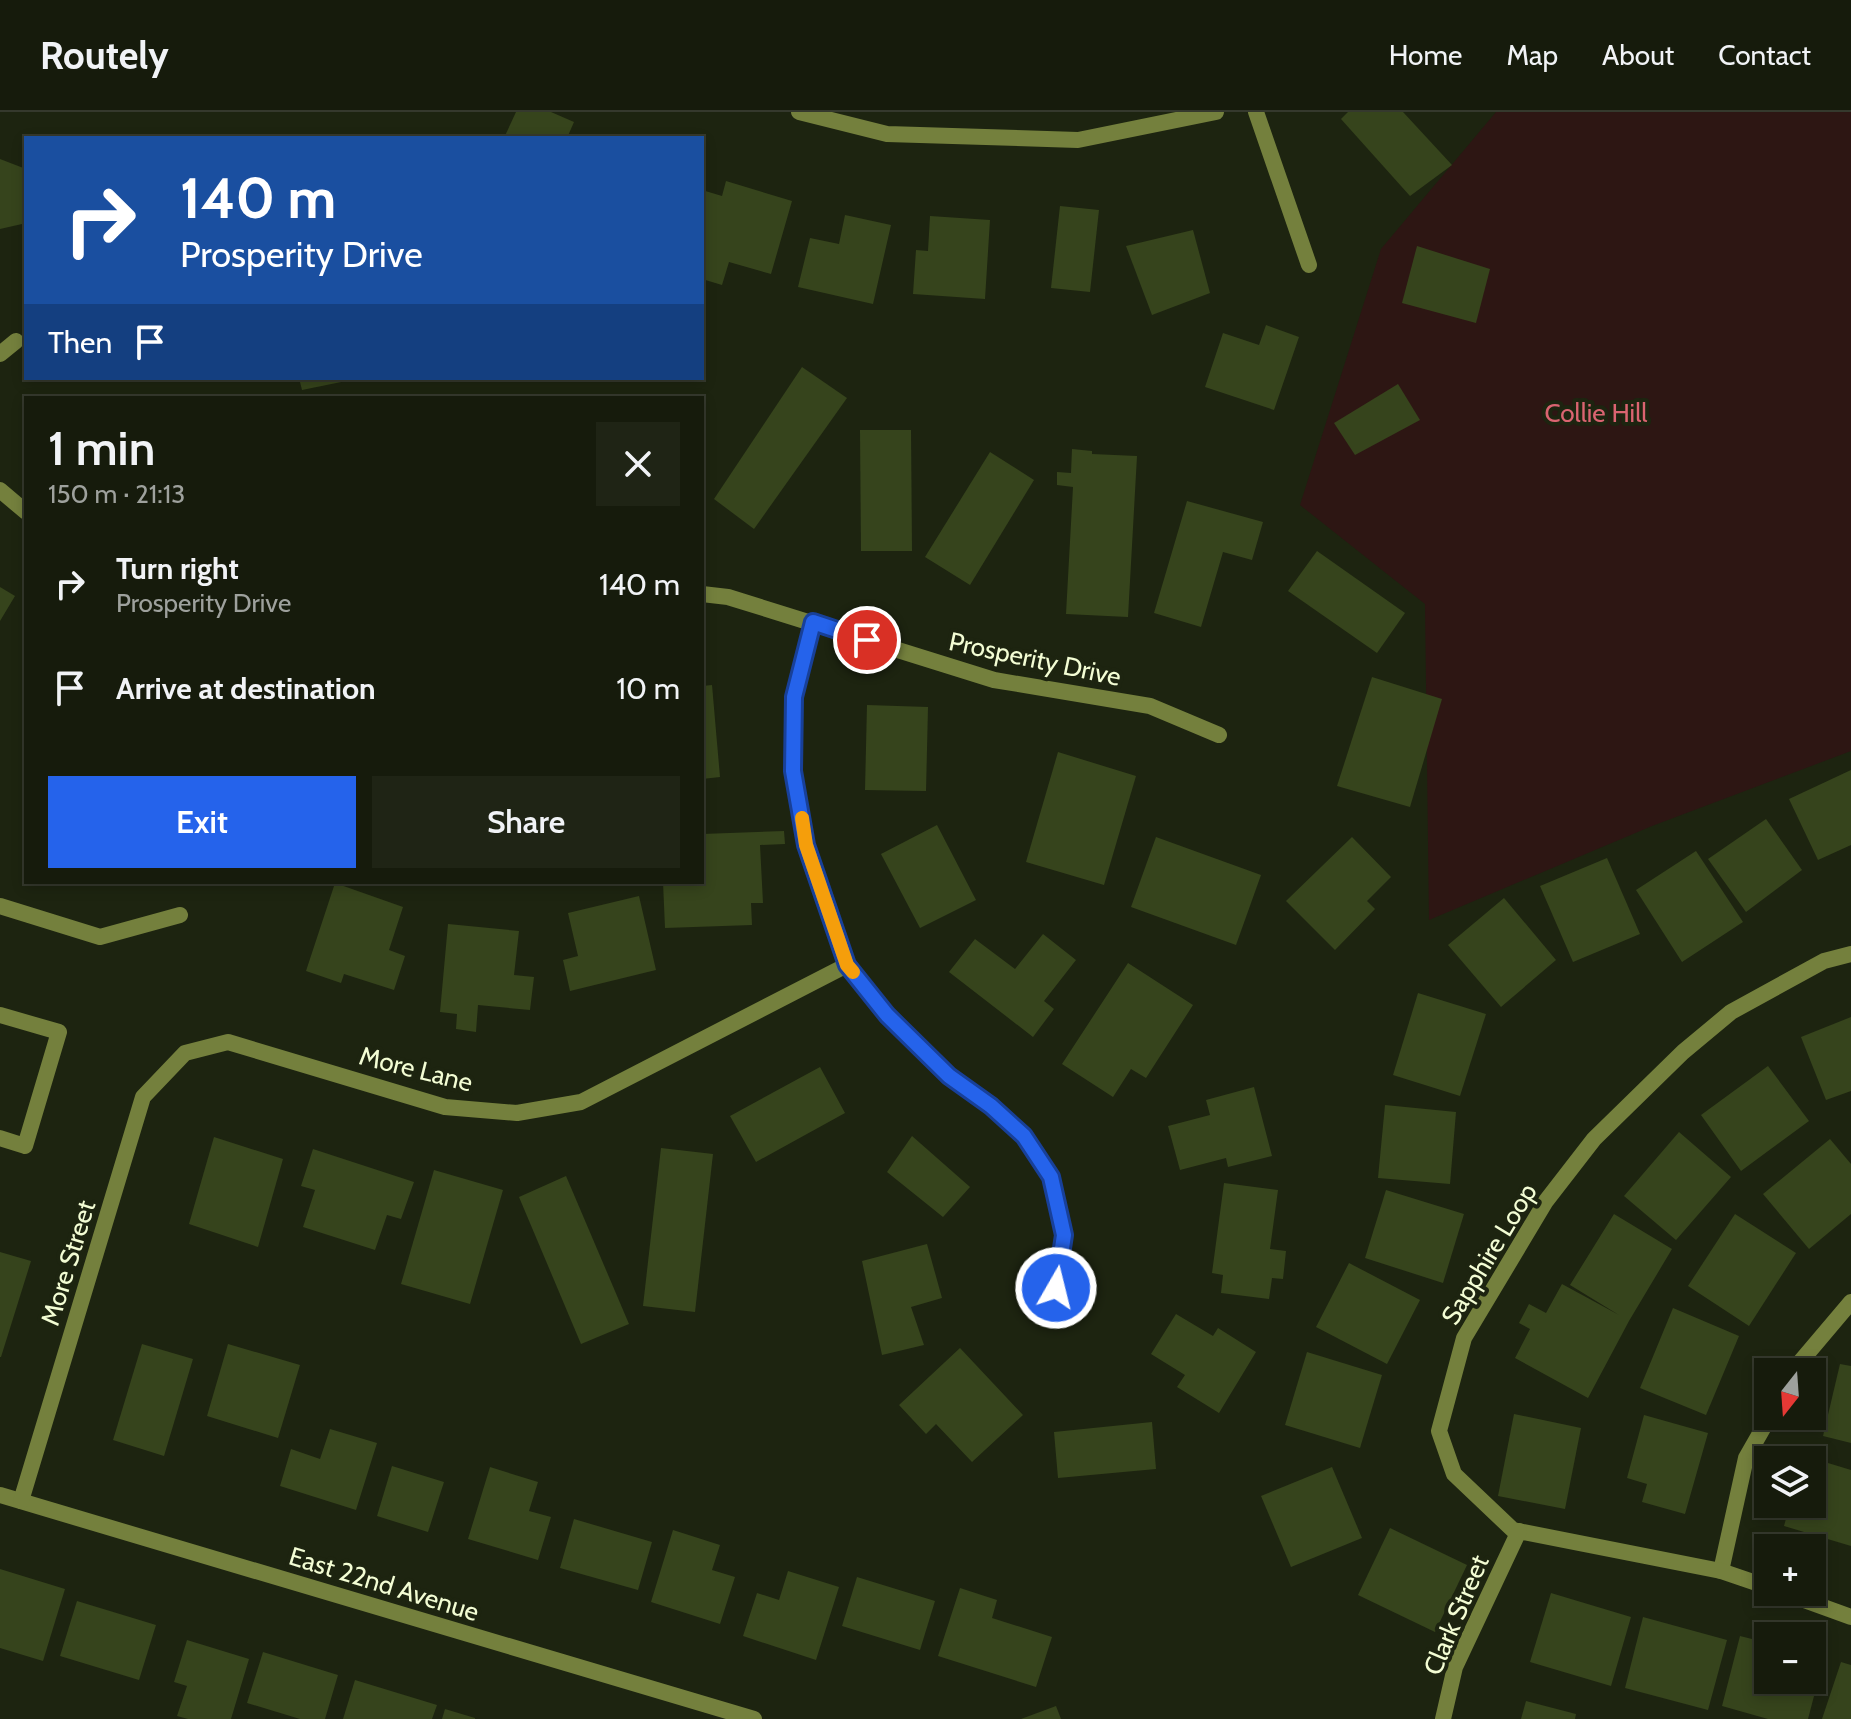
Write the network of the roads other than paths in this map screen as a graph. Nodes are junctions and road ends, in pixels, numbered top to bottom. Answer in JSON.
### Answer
{"nodes":[{"id":1,"x":799,"y":112,"type":"edge"},
{"id":2,"x":1216,"y":112,"type":"edge"},
{"id":3,"x":1256,"y":112,"type":"edge"},
{"id":4,"x":1309,"y":265,"type":"dead end"},
{"id":5,"x":16,"y":341,"type":"dead end"},
{"id":6,"x":0,"y":354,"type":"edge"},
{"id":7,"x":0,"y":490,"type":"edge"},
{"id":8,"x":24,"y":510,"type":"edge"},
{"id":9,"x":704,"y":594,"type":"edge"},
{"id":10,"x":813,"y":622,"type":"junction"},
{"id":11,"x":1219,"y":735,"type":"dead end"},
{"id":12,"x":0,"y":906,"type":"edge"},
{"id":13,"x":180,"y":915,"type":"dead end"},
{"id":14,"x":1851,"y":954,"type":"edge"},
{"id":15,"x":847,"y":965,"type":"junction"},
{"id":16,"x":0,"y":1015,"type":"edge"},
{"id":17,"x":185,"y":1053,"type":"joint"},
{"id":18,"x":0,"y":1138,"type":"edge"},
{"id":19,"x":1056,"y":1288,"type":"dead end"},
{"id":20,"x":1851,"y":1302,"type":"edge"},
{"id":21,"x":1804,"y":1358,"type":"edge"},
{"id":22,"x":1762,"y":1430,"type":"edge"},
{"id":23,"x":0,"y":1495,"type":"edge"},
{"id":24,"x":21,"y":1501,"type":"junction"},
{"id":25,"x":1519,"y":1531,"type":"junction"},
{"id":26,"x":1721,"y":1571,"type":"junction"},
{"id":27,"x":1754,"y":1582,"type":"edge"},
{"id":28,"x":1821,"y":1606,"type":"edge"},
{"id":29,"x":1851,"y":1617,"type":"edge"},
{"id":30,"x":754,"y":1719,"type":"edge"},
{"id":31,"x":1443,"y":1719,"type":"edge"}],
"edges":[{"from":1,"to":2,"type":"street"},
{"from":3,"to":4,"type":"street"},
{"from":5,"to":6,"type":"street"},
{"from":7,"to":8,"type":"street"},
{"from":9,"to":10,"type":"street","name":"Prosperity Drive"},
{"from":10,"to":11,"type":"street","name":"Prosperity Drive"},
{"from":10,"to":15,"type":"street"},
{"from":12,"to":13,"type":"street"},
{"from":14,"to":25,"type":"street","name":"Sapphire Loop"},
{"from":15,"to":17,"type":"street","name":"More Lane"},
{"from":15,"to":19,"type":"street"},
{"from":16,"to":18,"type":"street"},
{"from":17,"to":24,"type":"street","name":"More Street"},
{"from":20,"to":21,"type":"street"},
{"from":22,"to":26,"type":"street"},
{"from":23,"to":24,"type":"street","name":"East 22nd Avenue"},
{"from":24,"to":30,"type":"street","name":"East 22nd Avenue"},
{"from":25,"to":26,"type":"street","name":"Sapphire Loop"},
{"from":25,"to":31,"type":"street","name":"Clark Street"},
{"from":26,"to":27,"type":"street","name":"Sapphire Loop"},
{"from":28,"to":29,"type":"street"}]}
